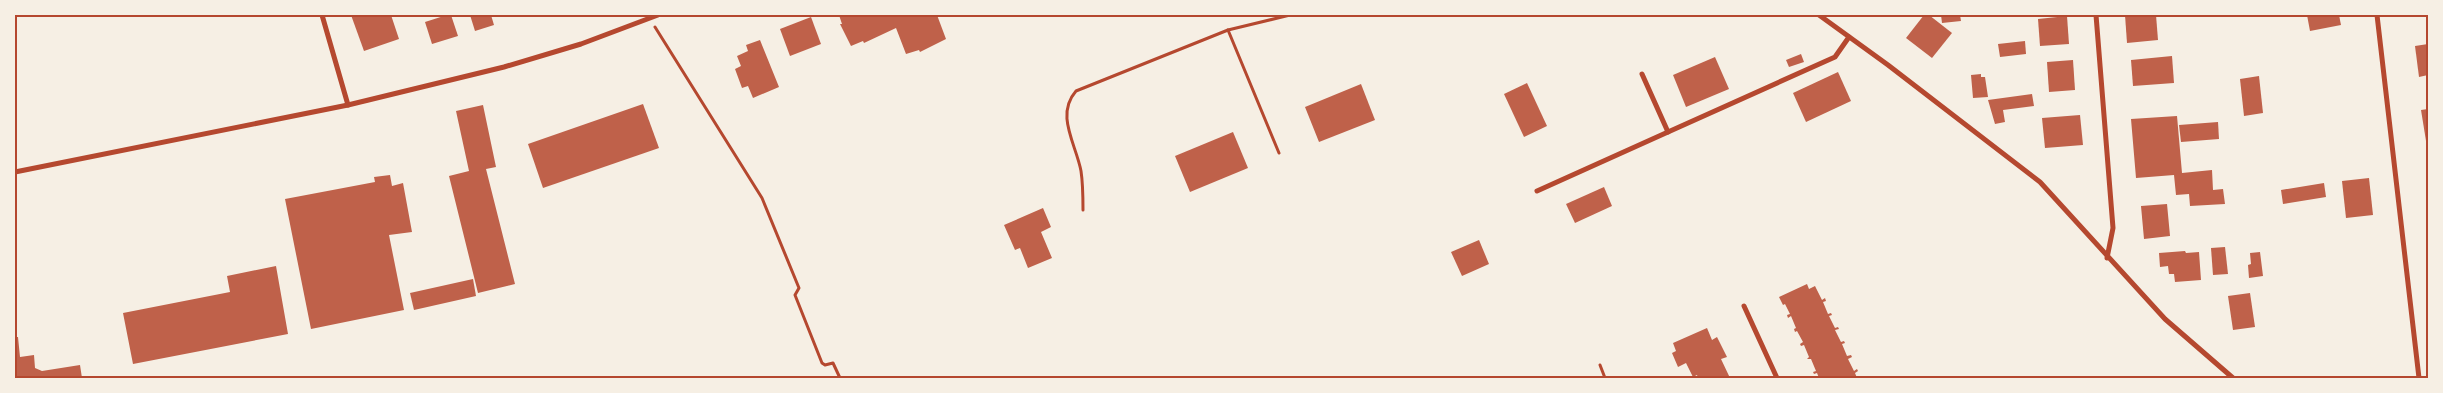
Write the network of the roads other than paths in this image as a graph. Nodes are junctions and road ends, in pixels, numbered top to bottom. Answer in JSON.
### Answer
{"nodes":[{"id":1,"x":322,"y":15,"type":"edge"},
{"id":2,"x":658,"y":15,"type":"edge"},
{"id":3,"x":1819,"y":15,"type":"edge"},
{"id":4,"x":2096,"y":15,"type":"edge"},
{"id":5,"x":2378,"y":15,"type":"edge"},
{"id":6,"x":1849,"y":36,"type":"junction"},
{"id":7,"x":1642,"y":74,"type":"dead end"},
{"id":8,"x":348,"y":105,"type":"junction"},
{"id":9,"x":1668,"y":132,"type":"junction"},
{"id":10,"x":15,"y":172,"type":"edge"},
{"id":11,"x":1537,"y":191,"type":"dead end"},
{"id":12,"x":2108,"y":258,"type":"junction"},
{"id":13,"x":1744,"y":306,"type":"dead end"},
{"id":14,"x":1777,"y":378,"type":"edge"},
{"id":15,"x":2233,"y":378,"type":"edge"},
{"id":16,"x":2419,"y":378,"type":"edge"}],
"edges":[{"from":1,"to":8,"type":"street"},
{"from":2,"to":8,"type":"street"},
{"from":3,"to":6,"type":"street"},
{"from":4,"to":12,"type":"street"},
{"from":5,"to":16,"type":"street"},
{"from":6,"to":9,"type":"street"},
{"from":6,"to":12,"type":"street"},
{"from":7,"to":9,"type":"street"},
{"from":8,"to":10,"type":"street"},
{"from":9,"to":11,"type":"street"},
{"from":12,"to":15,"type":"street"},
{"from":13,"to":14,"type":"street"}]}
